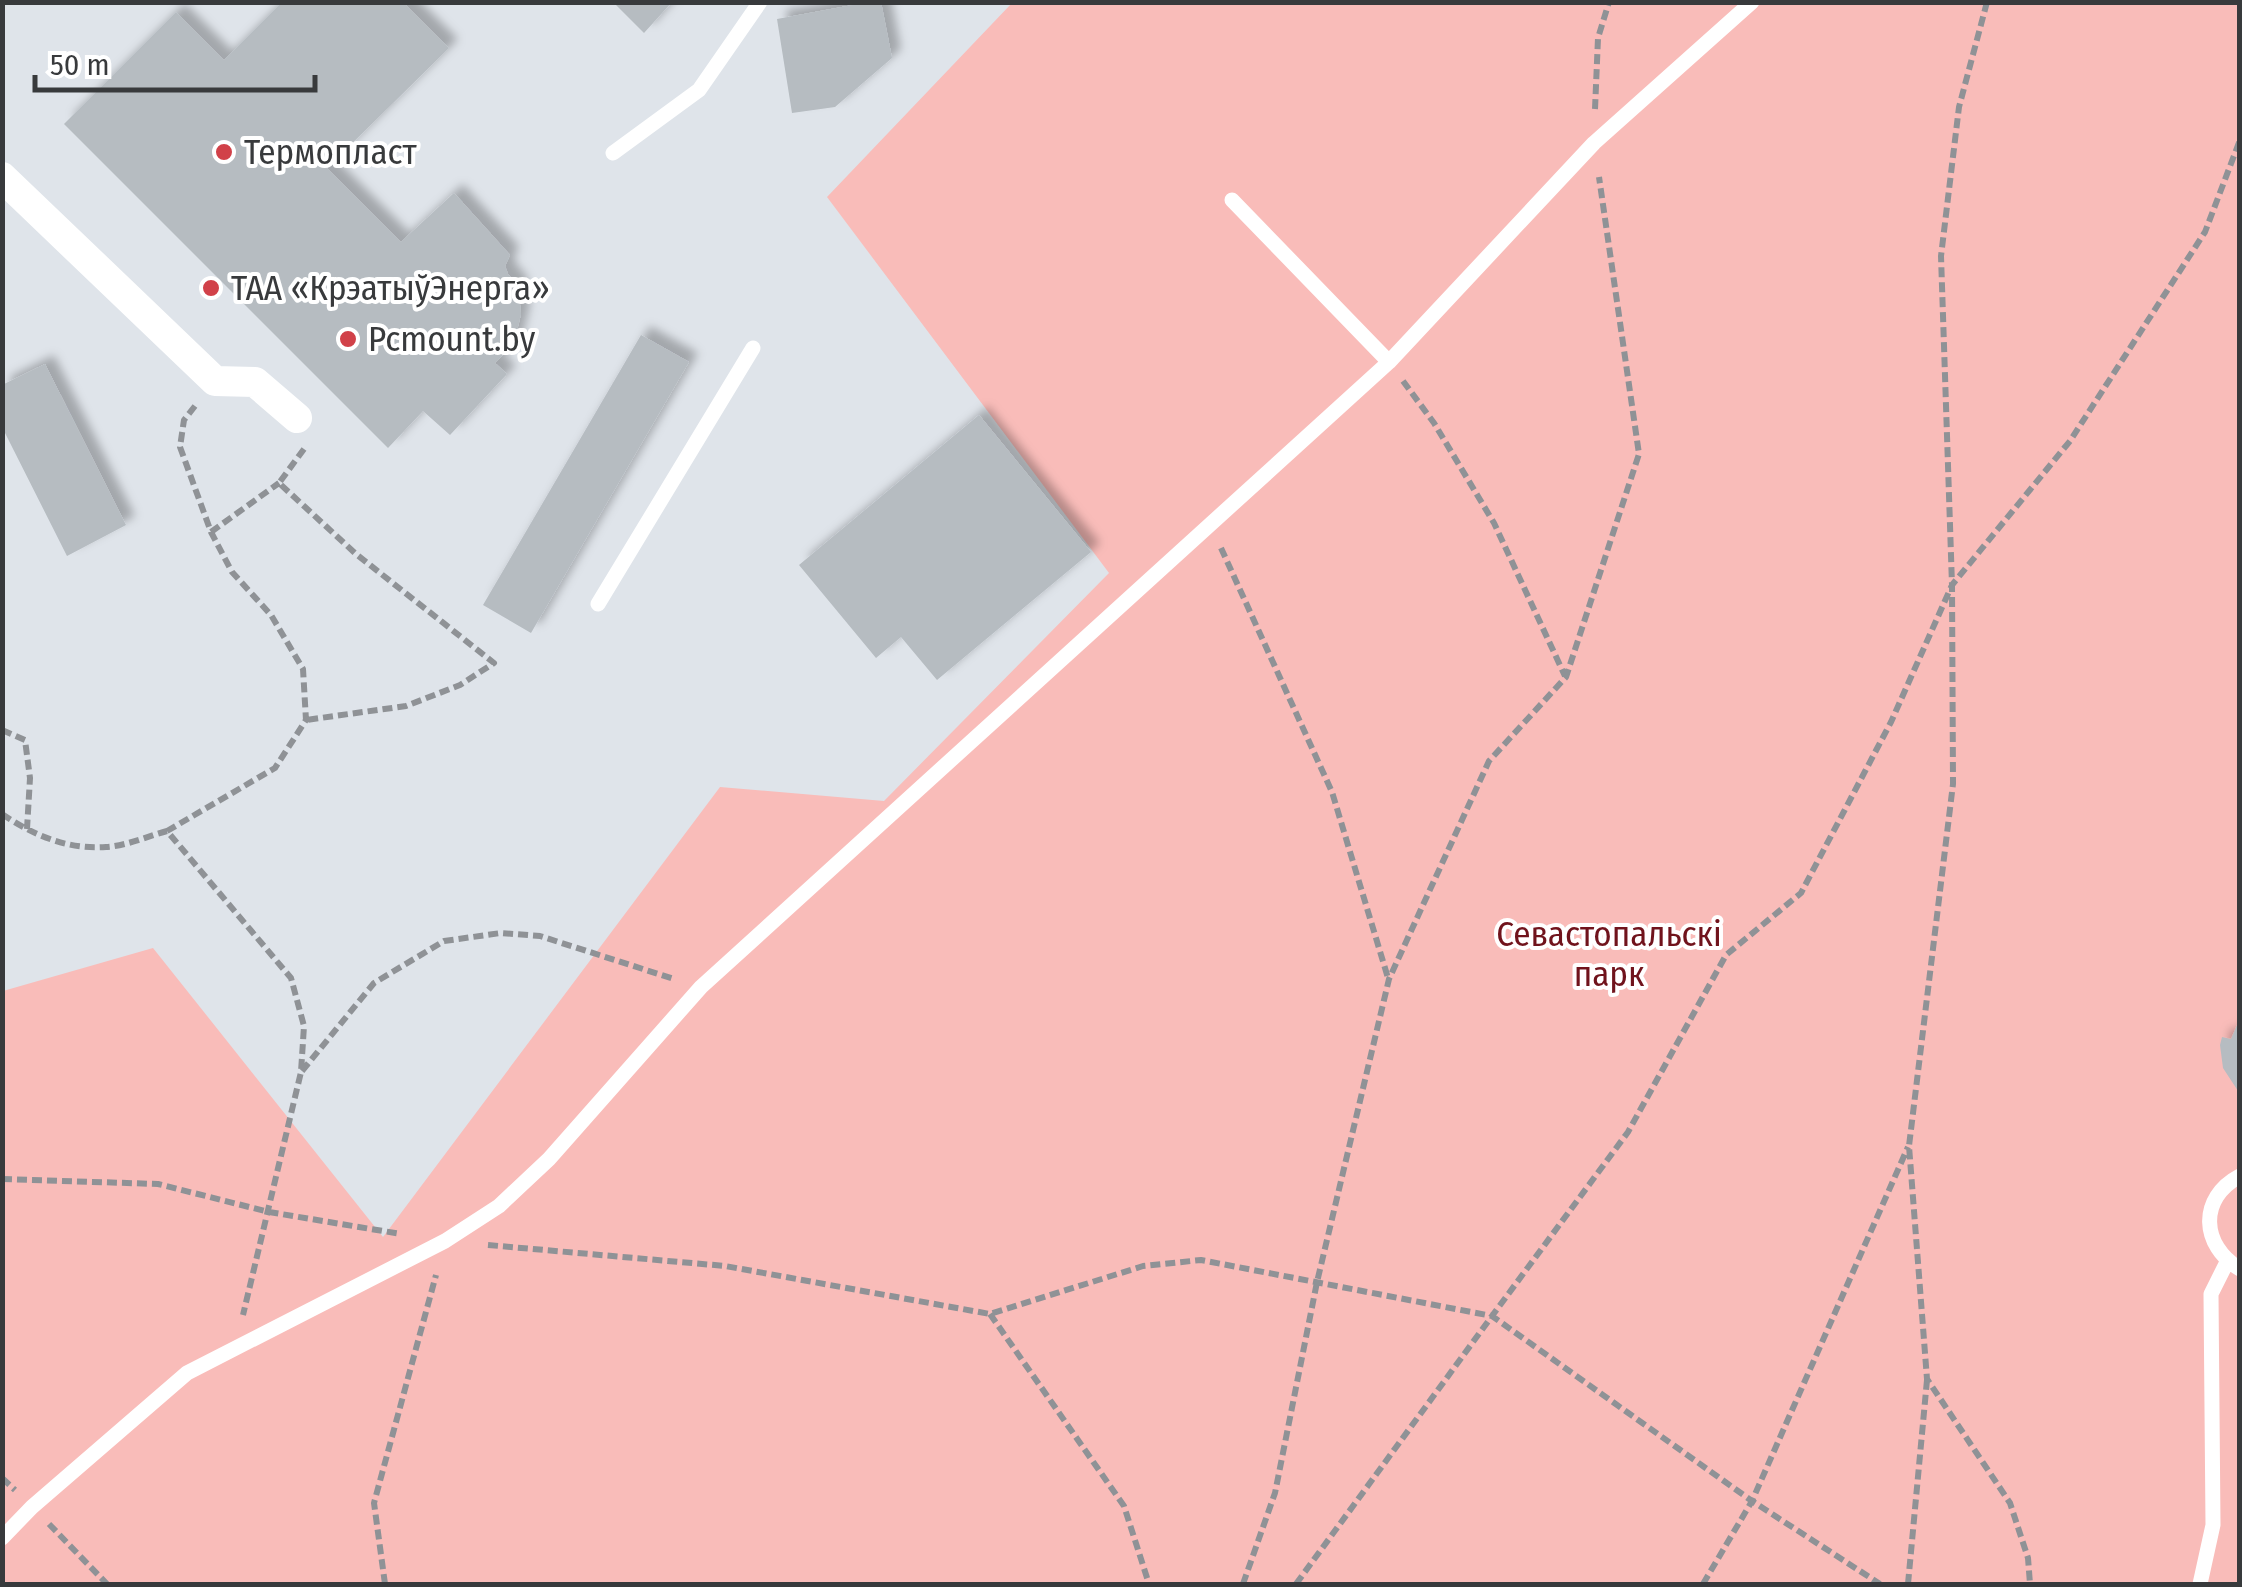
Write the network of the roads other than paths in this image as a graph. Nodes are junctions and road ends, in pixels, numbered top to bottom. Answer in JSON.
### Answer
{"nodes":[{"id":1,"x":760,"y":2,"type":"edge"},
{"id":2,"x":1752,"y":2,"type":"edge"},
{"id":3,"x":613,"y":153,"type":"dead end"},
{"id":4,"x":2,"y":178,"type":"edge"},
{"id":5,"x":1232,"y":200,"type":"dead end"},
{"id":6,"x":753,"y":348,"type":"dead end"},
{"id":7,"x":1389,"y":362,"type":"junction"},
{"id":8,"x":297,"y":418,"type":"road end"},
{"id":9,"x":598,"y":604,"type":"dead end"},
{"id":10,"x":2240,"y":1176,"type":"edge"},
{"id":11,"x":2233,"y":1265,"type":"edge"},
{"id":12,"x":2,"y":1538,"type":"edge"},
{"id":13,"x":2200,"y":1584,"type":"edge"}],
"edges":[{"from":1,"to":3,"type":"lane"},
{"from":2,"to":7,"type":"lane"},
{"from":4,"to":8,"type":"street"},
{"from":5,"to":7,"type":"lane"},
{"from":6,"to":9,"type":"lane"},
{"from":7,"to":12,"type":"lane"},
{"from":10,"to":11,"type":"lane"},
{"from":11,"to":13,"type":"lane"}]}
